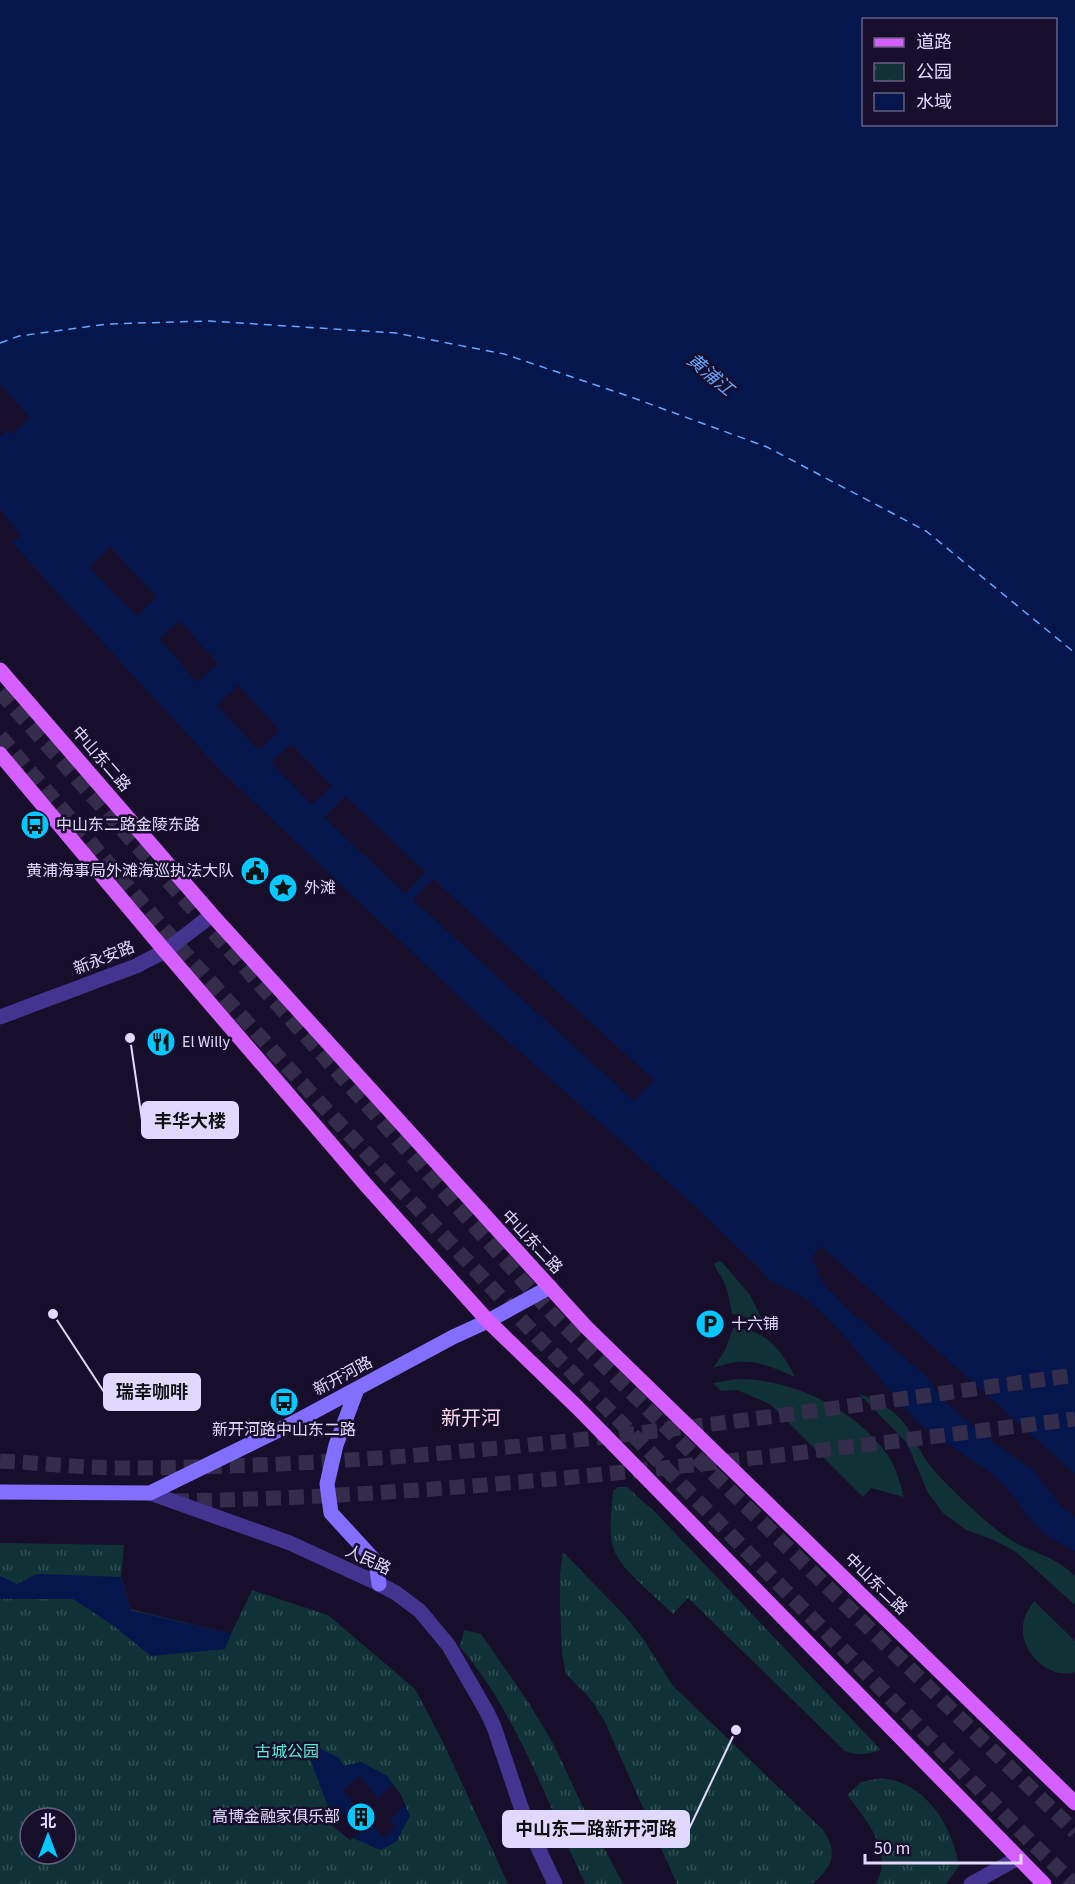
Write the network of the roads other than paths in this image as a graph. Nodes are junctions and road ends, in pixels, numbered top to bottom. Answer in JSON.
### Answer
{"nodes":[{"id":1,"x":0,"y":670,"type":"edge"},
{"id":2,"x":0,"y":754,"type":"edge"},
{"id":3,"x":212,"y":915,"type":"junction"},
{"id":4,"x":165,"y":951,"type":"junction"},
{"id":5,"x":0,"y":1017,"type":"edge"},
{"id":6,"x":550,"y":1287,"type":"junction"},
{"id":7,"x":488,"y":1321,"type":"junction"},
{"id":8,"x":357,"y":1389,"type":"junction"},
{"id":9,"x":0,"y":1492,"type":"edge"},
{"id":10,"x":150,"y":1493,"type":"junction"},
{"id":11,"x":380,"y":1584,"type":"junction"},
{"id":12,"x":1075,"y":1803,"type":"edge"},
{"id":13,"x":1018,"y":1858,"type":"junction"},
{"id":14,"x":555,"y":1884,"type":"edge"},
{"id":15,"x":971,"y":1884,"type":"edge"},
{"id":16,"x":1044,"y":1884,"type":"edge"}],
"edges":[{"from":1,"to":3,"type":"main road","name":"中山东二路"},
{"from":2,"to":4,"type":"main road"},
{"from":3,"to":4,"type":"street","name":"新永安路"},
{"from":3,"to":6,"type":"main road","name":"中山东二路"},
{"from":4,"to":5,"type":"street","name":"新永安路"},
{"from":4,"to":7,"type":"main road"},
{"from":6,"to":7,"type":"main road","name":"新开河路"},
{"from":6,"to":12,"type":"main road","name":"中山东二路"},
{"from":7,"to":8,"type":"main road","name":"新开河路"},
{"from":7,"to":13,"type":"main road"},
{"from":8,"to":10,"type":"main road","name":"新开河路"},
{"from":8,"to":11,"type":"main road"},
{"from":9,"to":10,"type":"main road","name":"人民路"},
{"from":10,"to":11,"type":"street","name":"人民路"},
{"from":11,"to":14,"type":"street","name":"人民路"},
{"from":13,"to":15,"type":"street"},
{"from":13,"to":16,"type":"main road"}]}
